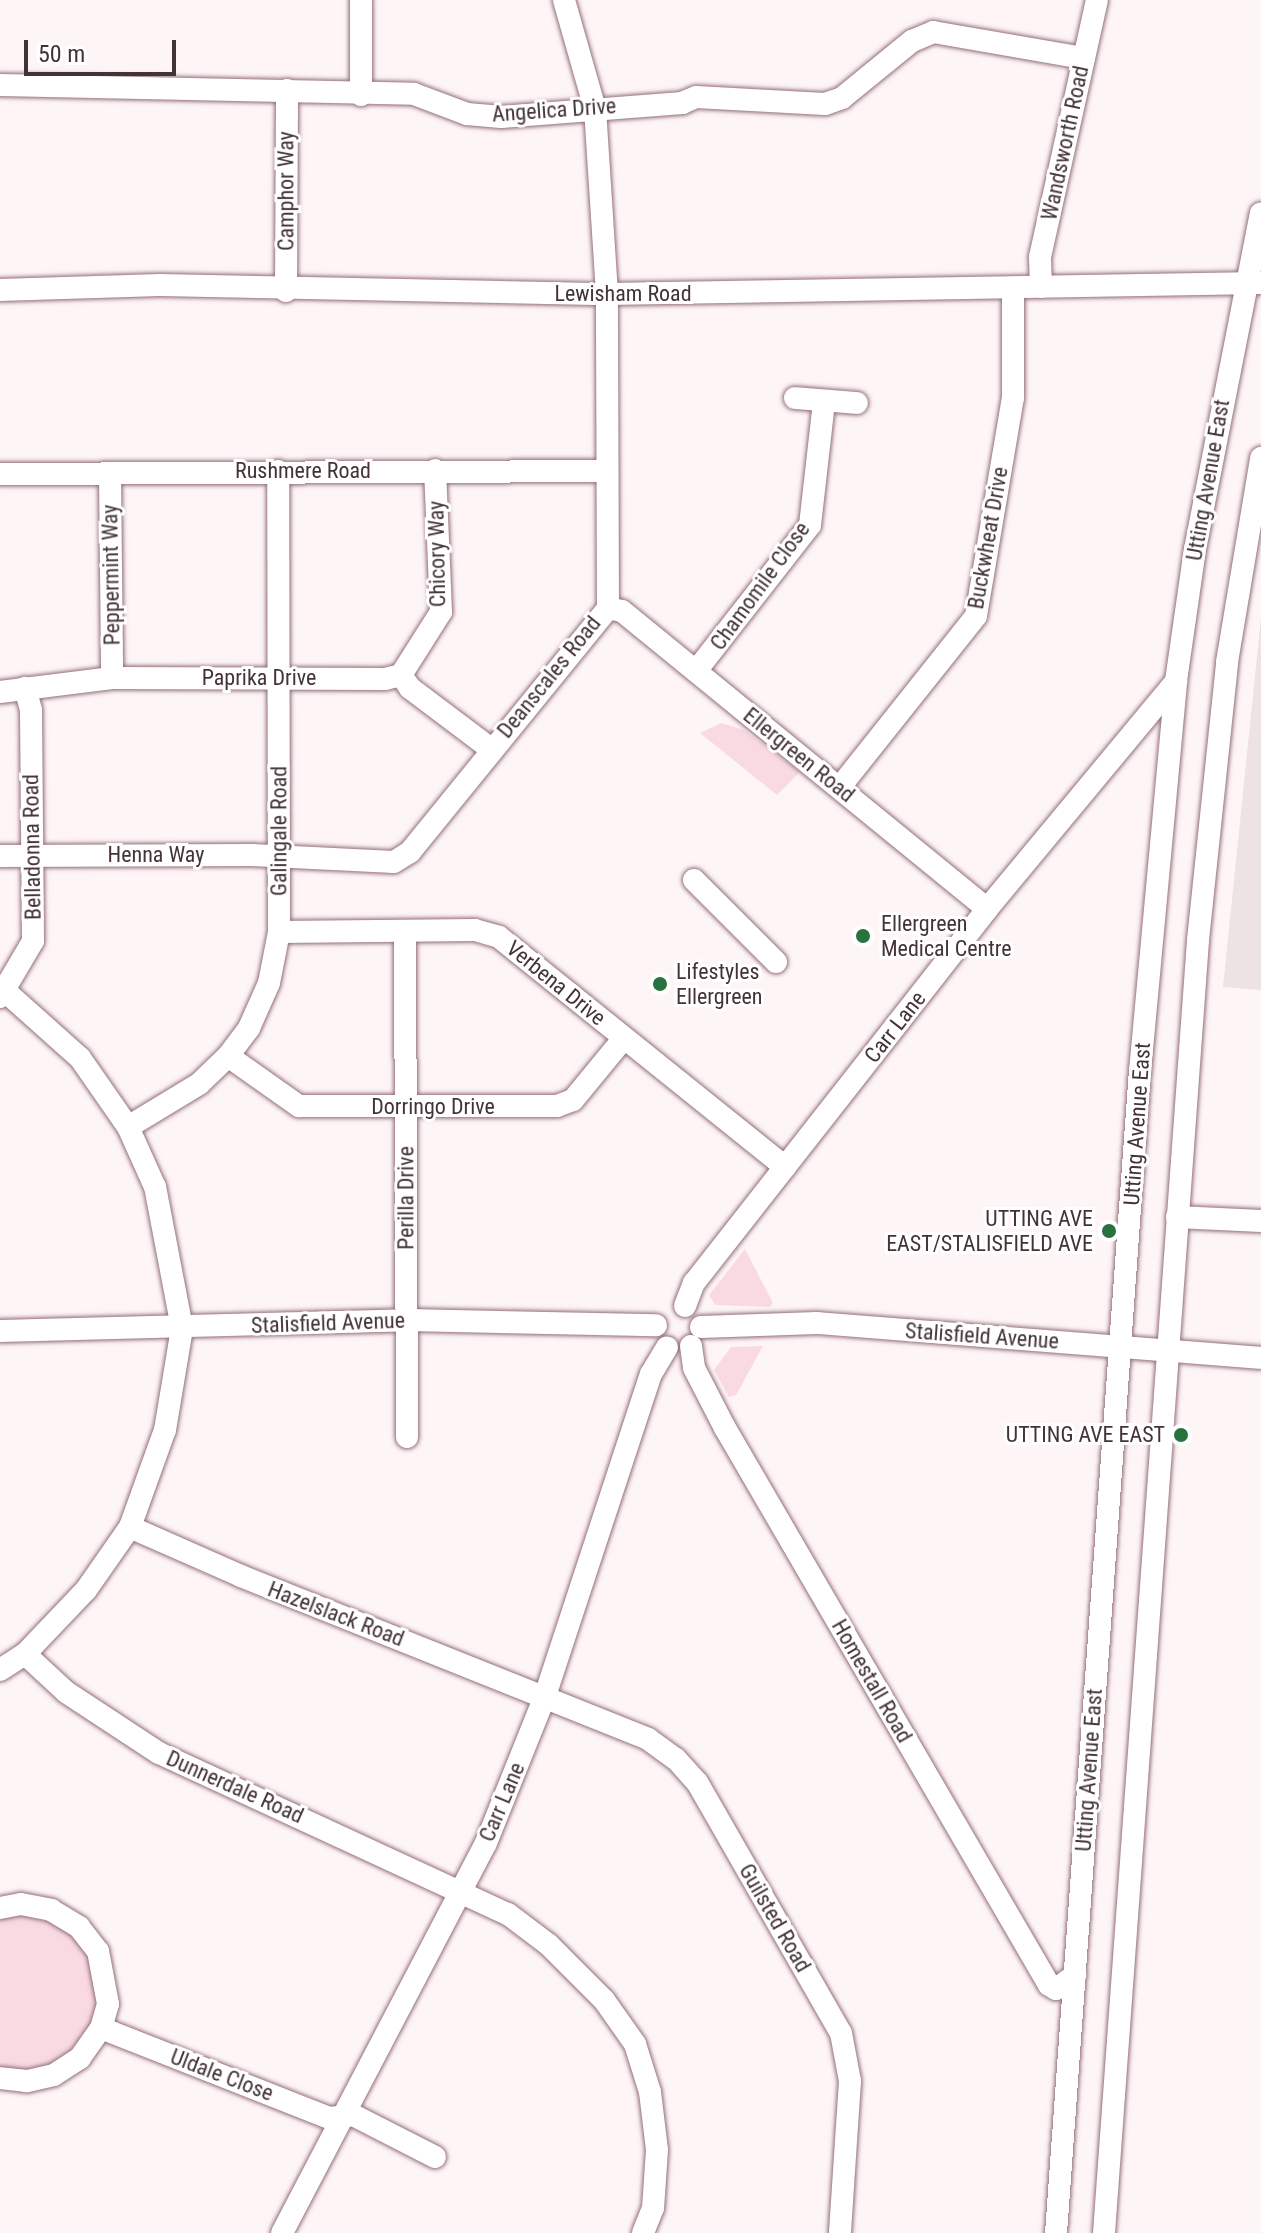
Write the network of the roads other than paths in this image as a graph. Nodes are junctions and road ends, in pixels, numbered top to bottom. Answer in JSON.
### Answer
{"nodes":[{"id":1,"x":361,"y":0,"type":"edge"},
{"id":2,"x":564,"y":0,"type":"edge"},
{"id":3,"x":1097,"y":0,"type":"edge"},
{"id":4,"x":1084,"y":58,"type":"junction"},
{"id":5,"x":0,"y":85,"type":"edge"},
{"id":6,"x":287,"y":90,"type":"junction"},
{"id":7,"x":361,"y":95,"type":"junction"},
{"id":8,"x":595,"y":109,"type":"junction"},
{"id":9,"x":1261,"y":213,"type":"edge"},
{"id":10,"x":1254,"y":282,"type":"edge"},
{"id":11,"x":1041,"y":287,"type":"junction"},
{"id":12,"x":0,"y":290,"type":"edge"},
{"id":13,"x":286,"y":291,"type":"junction"},
{"id":14,"x":1013,"y":291,"type":"junction"},
{"id":15,"x":607,"y":294,"type":"junction"},
{"id":16,"x":795,"y":398,"type":"dead end"},
{"id":17,"x":824,"y":402,"type":"junction"},
{"id":18,"x":857,"y":403,"type":"dead end"},
{"id":19,"x":1261,"y":458,"type":"edge"},
{"id":20,"x":435,"y":470,"type":"junction"},
{"id":21,"x":278,"y":471,"type":"junction"},
{"id":22,"x":607,"y":471,"type":"junction"},
{"id":23,"x":110,"y":473,"type":"junction"},
{"id":24,"x":0,"y":474,"type":"edge"},
{"id":25,"x":608,"y":608,"type":"junction"},
{"id":26,"x":696,"y":671,"type":"junction"},
{"id":27,"x":401,"y":675,"type":"junction"},
{"id":28,"x":112,"y":678,"type":"junction"},
{"id":29,"x":278,"y":678,"type":"junction"},
{"id":30,"x":1176,"y":681,"type":"junction"},
{"id":31,"x":25,"y":688,"type":"junction"},
{"id":32,"x":0,"y":692,"type":"edge"},
{"id":33,"x":491,"y":749,"type":"junction"},
{"id":34,"x":840,"y":787,"type":"junction"},
{"id":35,"x":0,"y":856,"type":"edge"},
{"id":36,"x":32,"y":856,"type":"junction"},
{"id":37,"x":279,"y":859,"type":"junction"},
{"id":38,"x":694,"y":880,"type":"dead end"},
{"id":39,"x":987,"y":909,"type":"junction"},
{"id":40,"x":279,"y":932,"type":"junction"},
{"id":41,"x":405,"y":933,"type":"junction"},
{"id":42,"x":776,"y":962,"type":"dead end"},
{"id":43,"x":2,"y":994,"type":"edge"},
{"id":44,"x":624,"y":1038,"type":"junction"},
{"id":45,"x":228,"y":1056,"type":"junction"},
{"id":46,"x":405,"y":1108,"type":"junction"},
{"id":47,"x":128,"y":1127,"type":"junction"},
{"id":48,"x":785,"y":1167,"type":"junction"},
{"id":49,"x":1177,"y":1217,"type":"junction"},
{"id":50,"x":1261,"y":1221,"type":"edge"},
{"id":51,"x":685,"y":1306,"type":"junction"},
{"id":52,"x":407,"y":1320,"type":"junction"},
{"id":53,"x":656,"y":1325,"type":"junction"},
{"id":54,"x":182,"y":1328,"type":"junction"},
{"id":55,"x":0,"y":1331,"type":"edge"},
{"id":56,"x":696,"y":1336,"type":"junction"},
{"id":57,"x":1120,"y":1346,"type":"junction"},
{"id":58,"x":667,"y":1347,"type":"junction"},
{"id":59,"x":1168,"y":1351,"type":"junction"},
{"id":60,"x":1261,"y":1358,"type":"edge"},
{"id":61,"x":407,"y":1437,"type":"dead end"},
{"id":62,"x":130,"y":1527,"type":"junction"},
{"id":63,"x":25,"y":1654,"type":"junction"},
{"id":64,"x":0,"y":1670,"type":"edge"},
{"id":65,"x":545,"y":1696,"type":"junction"},
{"id":66,"x":461,"y":1891,"type":"junction"},
{"id":67,"x":0,"y":1908,"type":"edge"},
{"id":68,"x":1075,"y":1975,"type":"junction"},
{"id":69,"x":101,"y":2028,"type":"junction"},
{"id":70,"x":0,"y":2078,"type":"edge"},
{"id":71,"x":343,"y":2117,"type":"junction"},
{"id":72,"x":435,"y":2157,"type":"dead end"},
{"id":73,"x":282,"y":2233,"type":"edge"},
{"id":74,"x":643,"y":2233,"type":"edge"},
{"id":75,"x":840,"y":2233,"type":"edge"},
{"id":76,"x":1056,"y":2233,"type":"edge"},
{"id":77,"x":1104,"y":2233,"type":"edge"}],
"edges":[{"from":1,"to":7,"type":"street"},
{"from":2,"to":8,"type":"street","name":"Deanscales Road"},
{"from":3,"to":4,"type":"street","name":"Wandsworth Road"},
{"from":4,"to":8,"type":"street","name":"Angelica Drive"},
{"from":4,"to":11,"type":"street","name":"Wandsworth Road"},
{"from":5,"to":6,"type":"street","name":"Angelica Drive"},
{"from":6,"to":7,"type":"street","name":"Angelica Drive"},
{"from":6,"to":13,"type":"street","name":"Camphor Way"},
{"from":7,"to":8,"type":"street","name":"Angelica Drive"},
{"from":8,"to":15,"type":"street","name":"Deanscales Road"},
{"from":9,"to":10,"type":"street","name":"Utting Avenue East"},
{"from":10,"to":11,"type":"street","name":"Lewisham Road"},
{"from":10,"to":30,"type":"street","name":"Utting Avenue East"},
{"from":11,"to":14,"type":"street","name":"Lewisham Road"},
{"from":12,"to":13,"type":"street","name":"Lewisham Road"},
{"from":13,"to":15,"type":"street","name":"Lewisham Road"},
{"from":14,"to":15,"type":"street","name":"Lewisham Road"},
{"from":14,"to":34,"type":"street","name":"Buckwheat Drive"},
{"from":15,"to":22,"type":"street","name":"Deanscales Road"},
{"from":16,"to":17,"type":"street"},
{"from":17,"to":18,"type":"street"},
{"from":17,"to":26,"type":"street","name":"Chamomile Close"},
{"from":19,"to":49,"type":"street"},
{"from":20,"to":21,"type":"street","name":"Rushmere Road"},
{"from":20,"to":22,"type":"street","name":"Rushmere Road"},
{"from":20,"to":27,"type":"street","name":"Chicory Way"},
{"from":21,"to":23,"type":"street","name":"Rushmere Road"},
{"from":21,"to":29,"type":"street","name":"Galingale Road"},
{"from":22,"to":25,"type":"street","name":"Deanscales Road"},
{"from":23,"to":24,"type":"street","name":"Rushmere Road"},
{"from":23,"to":28,"type":"street","name":"Peppermint Way"},
{"from":25,"to":26,"type":"street","name":"Ellergreen Road"},
{"from":25,"to":33,"type":"street","name":"Deanscales Road"},
{"from":26,"to":34,"type":"street","name":"Ellergreen Road"},
{"from":27,"to":29,"type":"street","name":"Paprika Drive"},
{"from":27,"to":33,"type":"street"},
{"from":28,"to":29,"type":"street","name":"Paprika Drive"},
{"from":28,"to":31,"type":"street","name":"Paprika Drive"},
{"from":29,"to":37,"type":"street","name":"Galingale Road"},
{"from":30,"to":39,"type":"street","name":"Carr Lane"},
{"from":30,"to":57,"type":"street","name":"Utting Avenue East"},
{"from":31,"to":32,"type":"street","name":"Paprika Drive"},
{"from":31,"to":36,"type":"street","name":"Belladonna Road"},
{"from":33,"to":37,"type":"street","name":"Deanscales Road"},
{"from":34,"to":39,"type":"street","name":"Ellergreen Road"},
{"from":35,"to":36,"type":"street","name":"Henna Way"},
{"from":36,"to":37,"type":"street","name":"Henna Way"},
{"from":36,"to":43,"type":"street","name":"Belladonna Road"},
{"from":37,"to":40,"type":"street","name":"Galingale Road"},
{"from":38,"to":42,"type":"street"},
{"from":39,"to":48,"type":"street","name":"Carr Lane"},
{"from":40,"to":41,"type":"street","name":"Verbena Drive"},
{"from":40,"to":45,"type":"street","name":"Galingale Road"},
{"from":41,"to":44,"type":"street","name":"Verbena Drive"},
{"from":41,"to":46,"type":"street","name":"Perilla Drive"},
{"from":43,"to":47,"type":"street"},
{"from":44,"to":46,"type":"street","name":"Dorringo Drive"},
{"from":44,"to":48,"type":"street","name":"Verbena Drive"},
{"from":45,"to":46,"type":"street","name":"Dorringo Drive"},
{"from":45,"to":47,"type":"street","name":"Galingale Road"},
{"from":46,"to":52,"type":"street","name":"Perilla Drive"},
{"from":47,"to":54,"type":"street"},
{"from":48,"to":51,"type":"street","name":"Carr Lane"},
{"from":49,"to":50,"type":"street"},
{"from":49,"to":59,"type":"street"},
{"from":51,"to":53,"type":"street"},
{"from":51,"to":56,"type":"street"},
{"from":52,"to":53,"type":"street","name":"Stalisfield Avenue"},
{"from":52,"to":54,"type":"street","name":"Stalisfield Avenue"},
{"from":52,"to":61,"type":"street","name":"Perilla Drive"},
{"from":53,"to":58,"type":"street"},
{"from":54,"to":55,"type":"street","name":"Stalisfield Avenue"},
{"from":54,"to":62,"type":"street"},
{"from":56,"to":57,"type":"street","name":"Stalisfield Avenue"},
{"from":56,"to":58,"type":"street","name":"Stalisfield Avenue"},
{"from":56,"to":68,"type":"street","name":"Homestall Road"},
{"from":57,"to":59,"type":"street","name":"Stalisfield Avenue"},
{"from":57,"to":68,"type":"street","name":"Utting Avenue East"},
{"from":58,"to":65,"type":"street","name":"Carr Lane"},
{"from":59,"to":60,"type":"street","name":"Stalisfield Avenue"},
{"from":59,"to":77,"type":"street"},
{"from":62,"to":63,"type":"street"},
{"from":62,"to":65,"type":"street","name":"Hazelslack Road"},
{"from":63,"to":64,"type":"street"},
{"from":63,"to":66,"type":"street","name":"Dunnerdale Road"},
{"from":65,"to":66,"type":"street","name":"Carr Lane"},
{"from":65,"to":75,"type":"street","name":"Guilsted Road"},
{"from":66,"to":71,"type":"street","name":"Carr Lane"},
{"from":66,"to":74,"type":"street","name":"Dunnerdale Road"},
{"from":67,"to":69,"type":"street"},
{"from":68,"to":76,"type":"street","name":"Utting Avenue East"},
{"from":69,"to":70,"type":"street"},
{"from":69,"to":71,"type":"street","name":"Uldale Close"},
{"from":71,"to":72,"type":"street","name":"Uldale Close"},
{"from":71,"to":73,"type":"street","name":"Carr Lane"}]}
